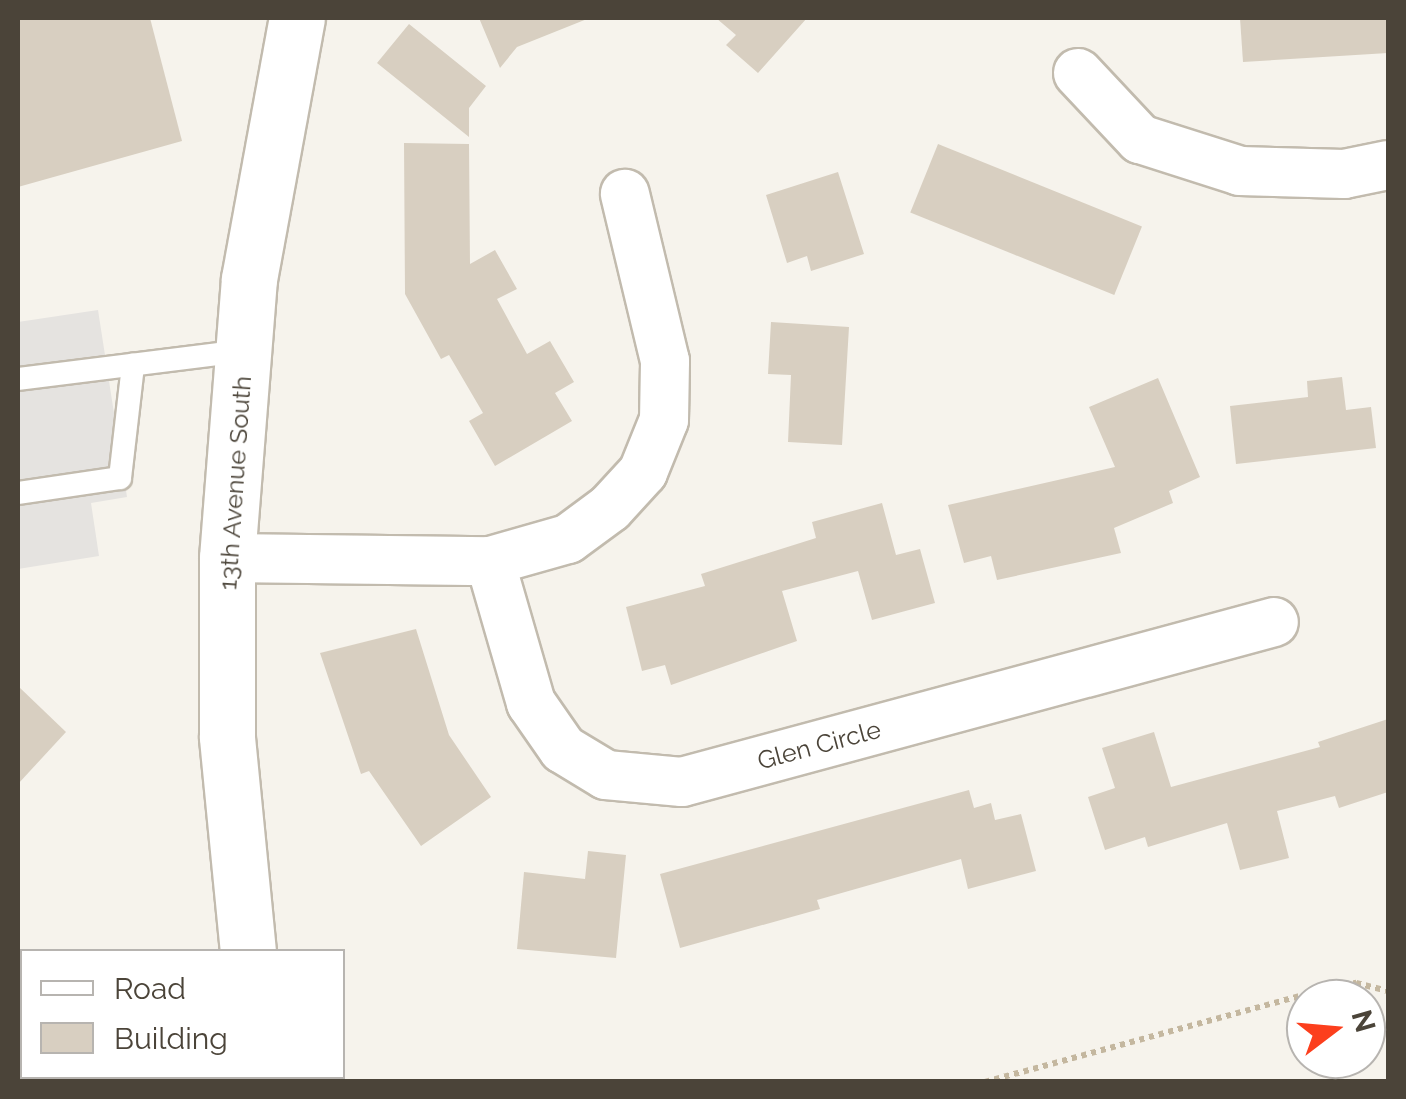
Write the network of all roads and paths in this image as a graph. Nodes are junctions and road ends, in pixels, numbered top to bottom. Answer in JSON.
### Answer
{"nodes":[{"id":1,"x":297,"y":18,"type":"edge"},
{"id":2,"x":1078,"y":73,"type":"dead end"},
{"id":3,"x":1388,"y":165,"type":"edge"},
{"id":4,"x":626,"y":194,"type":"dead end"},
{"id":5,"x":244,"y":351,"type":"junction"},
{"id":6,"x":133,"y":365,"type":"junction"},
{"id":7,"x":18,"y":378,"type":"edge"},
{"id":8,"x":18,"y":493,"type":"edge"},
{"id":9,"x":228,"y":558,"type":"junction"},
{"id":10,"x":490,"y":561,"type":"junction"},
{"id":11,"x":1274,"y":622,"type":"dead end"},
{"id":12,"x":248,"y":949,"type":"edge"},
{"id":13,"x":1388,"y":991,"type":"edge"},
{"id":14,"x":985,"y":1082,"type":"edge"}],
"edges":[{"from":1,"to":5,"type":"street","name":"13th Avenue South"},
{"from":2,"to":3,"type":"street"},
{"from":4,"to":10,"type":"street"},
{"from":5,"to":6,"type":"lane"},
{"from":5,"to":9,"type":"street","name":"13th Avenue South"},
{"from":6,"to":7,"type":"lane"},
{"from":6,"to":8,"type":"lane"},
{"from":9,"to":10,"type":"street"},
{"from":9,"to":12,"type":"street","name":"13th Avenue South"},
{"from":10,"to":11,"type":"street","name":"Glen Circle"},
{"from":13,"to":14,"type":"path"}]}
